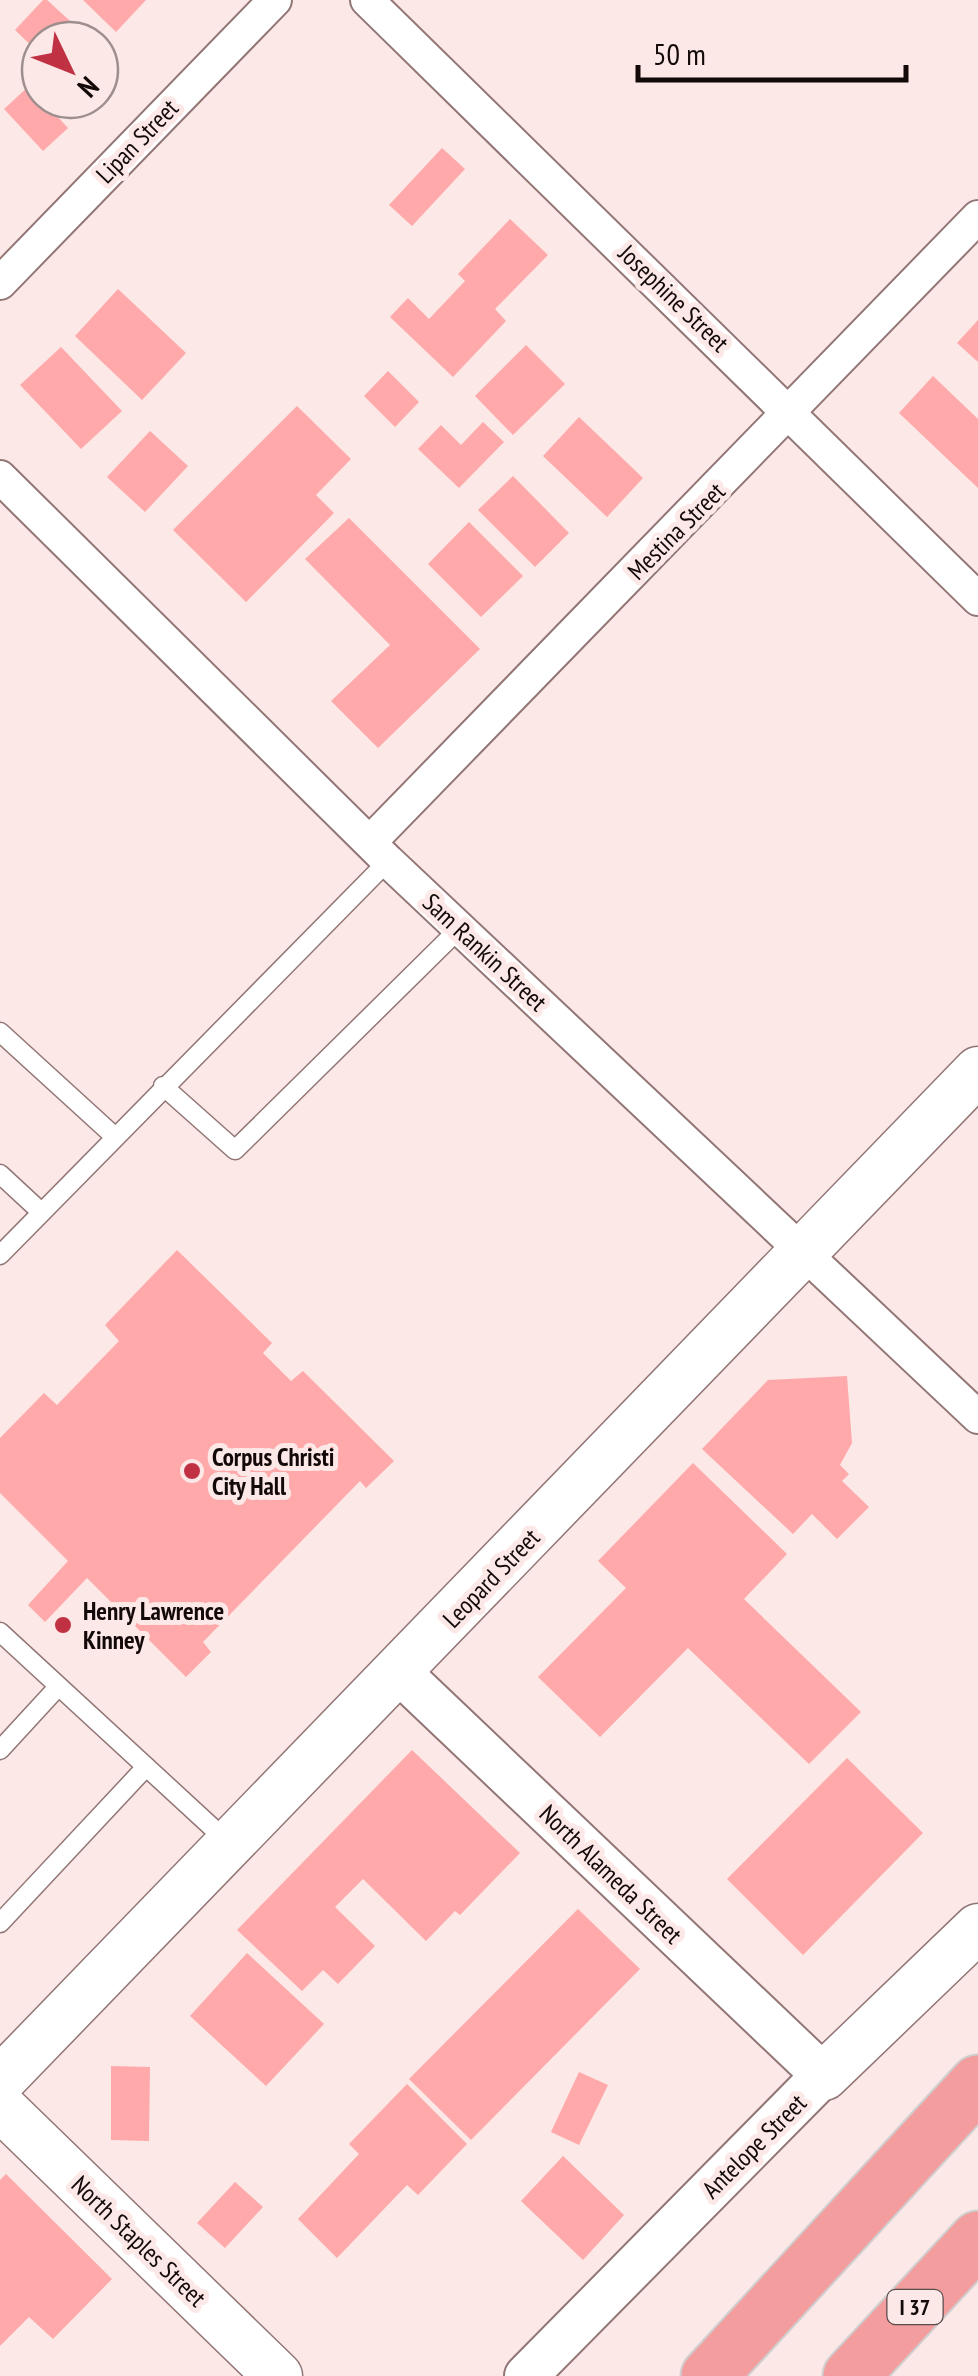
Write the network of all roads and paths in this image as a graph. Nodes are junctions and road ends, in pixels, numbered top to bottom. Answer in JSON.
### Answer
{"nodes":[{"id":1,"x":275,"y":0,"type":"edge"},
{"id":2,"x":368,"y":0,"type":"edge"},
{"id":3,"x":978,"y":218,"type":"edge"},
{"id":4,"x":0,"y":283,"type":"edge"},
{"id":5,"x":792,"y":413,"type":"junction"},
{"id":6,"x":0,"y":478,"type":"edge"},
{"id":7,"x":978,"y":599,"type":"edge"},
{"id":8,"x":379,"y":851,"type":"junction"},
{"id":9,"x":460,"y":928,"type":"junction"},
{"id":10,"x":0,"y":1032,"type":"edge"},
{"id":11,"x":978,"y":1071,"type":"edge"},
{"id":12,"x":163,"y":1086,"type":"junction"},
{"id":13,"x":114,"y":1136,"type":"junction"},
{"id":14,"x":0,"y":1174,"type":"edge"},
{"id":15,"x":41,"y":1212,"type":"junction"},
{"id":16,"x":806,"y":1252,"type":"junction"},
{"id":17,"x":0,"y":1255,"type":"edge"},
{"id":18,"x":978,"y":1417,"type":"edge"},
{"id":19,"x":0,"y":1632,"type":"edge"},
{"id":20,"x":399,"y":1672,"type":"junction"},
{"id":21,"x":57,"y":1688,"type":"junction"},
{"id":22,"x":0,"y":1750,"type":"edge"},
{"id":23,"x":146,"y":1767,"type":"junction"},
{"id":24,"x":230,"y":1844,"type":"junction"},
{"id":25,"x":978,"y":1913,"type":"edge"},
{"id":26,"x":0,"y":1923,"type":"edge"},
{"id":27,"x":978,"y":1928,"type":"edge"},
{"id":28,"x":824,"y":2076,"type":"junction"},
{"id":29,"x":0,"y":2082,"type":"edge"},
{"id":30,"x":978,"y":2083,"type":"edge"},
{"id":31,"x":0,"y":2106,"type":"edge"},
{"id":32,"x":978,"y":2238,"type":"edge"},
{"id":33,"x":278,"y":2376,"type":"edge"},
{"id":34,"x":526,"y":2376,"type":"edge"},
{"id":35,"x":709,"y":2376,"type":"edge"},
{"id":36,"x":851,"y":2376,"type":"edge"}],
"edges":[{"from":1,"to":4,"type":"street","name":"Lipan Street"},
{"from":2,"to":5,"type":"street","name":"Josephine Street"},
{"from":3,"to":5,"type":"street","name":"Mestina Street"},
{"from":5,"to":7,"type":"street","name":"Josephine Street"},
{"from":5,"to":8,"type":"street","name":"Mestina Street"},
{"from":6,"to":8,"type":"street","name":"Sam Rankin Street"},
{"from":8,"to":9,"type":"street","name":"Sam Rankin Street"},
{"from":8,"to":12,"type":"lane"},
{"from":9,"to":12,"type":"lane"},
{"from":9,"to":16,"type":"street","name":"Sam Rankin Street"},
{"from":10,"to":13,"type":"lane"},
{"from":11,"to":16,"type":"main road","name":"Leopard Street"},
{"from":12,"to":13,"type":"lane"},
{"from":13,"to":15,"type":"lane"},
{"from":14,"to":15,"type":"lane"},
{"from":15,"to":17,"type":"lane"},
{"from":16,"to":18,"type":"street","name":"Sam Rankin Street"},
{"from":16,"to":20,"type":"main road","name":"Leopard Street"},
{"from":19,"to":21,"type":"lane"},
{"from":20,"to":24,"type":"main road","name":"Leopard Street"},
{"from":20,"to":28,"type":"street","name":"North Alameda Street"},
{"from":21,"to":22,"type":"lane"},
{"from":21,"to":23,"type":"lane"},
{"from":23,"to":24,"type":"lane"},
{"from":23,"to":26,"type":"lane"},
{"from":24,"to":29,"type":"main road","name":"Leopard Street"},
{"from":25,"to":28,"type":"street","name":"Antelope Street"},
{"from":27,"to":28,"type":"main road"},
{"from":28,"to":34,"type":"street","name":"Antelope Street"},
{"from":30,"to":35,"type":"highway"},
{"from":31,"to":33,"type":"main road","name":"North Staples Street"},
{"from":32,"to":36,"type":"highway","number":"I 37"}]}
